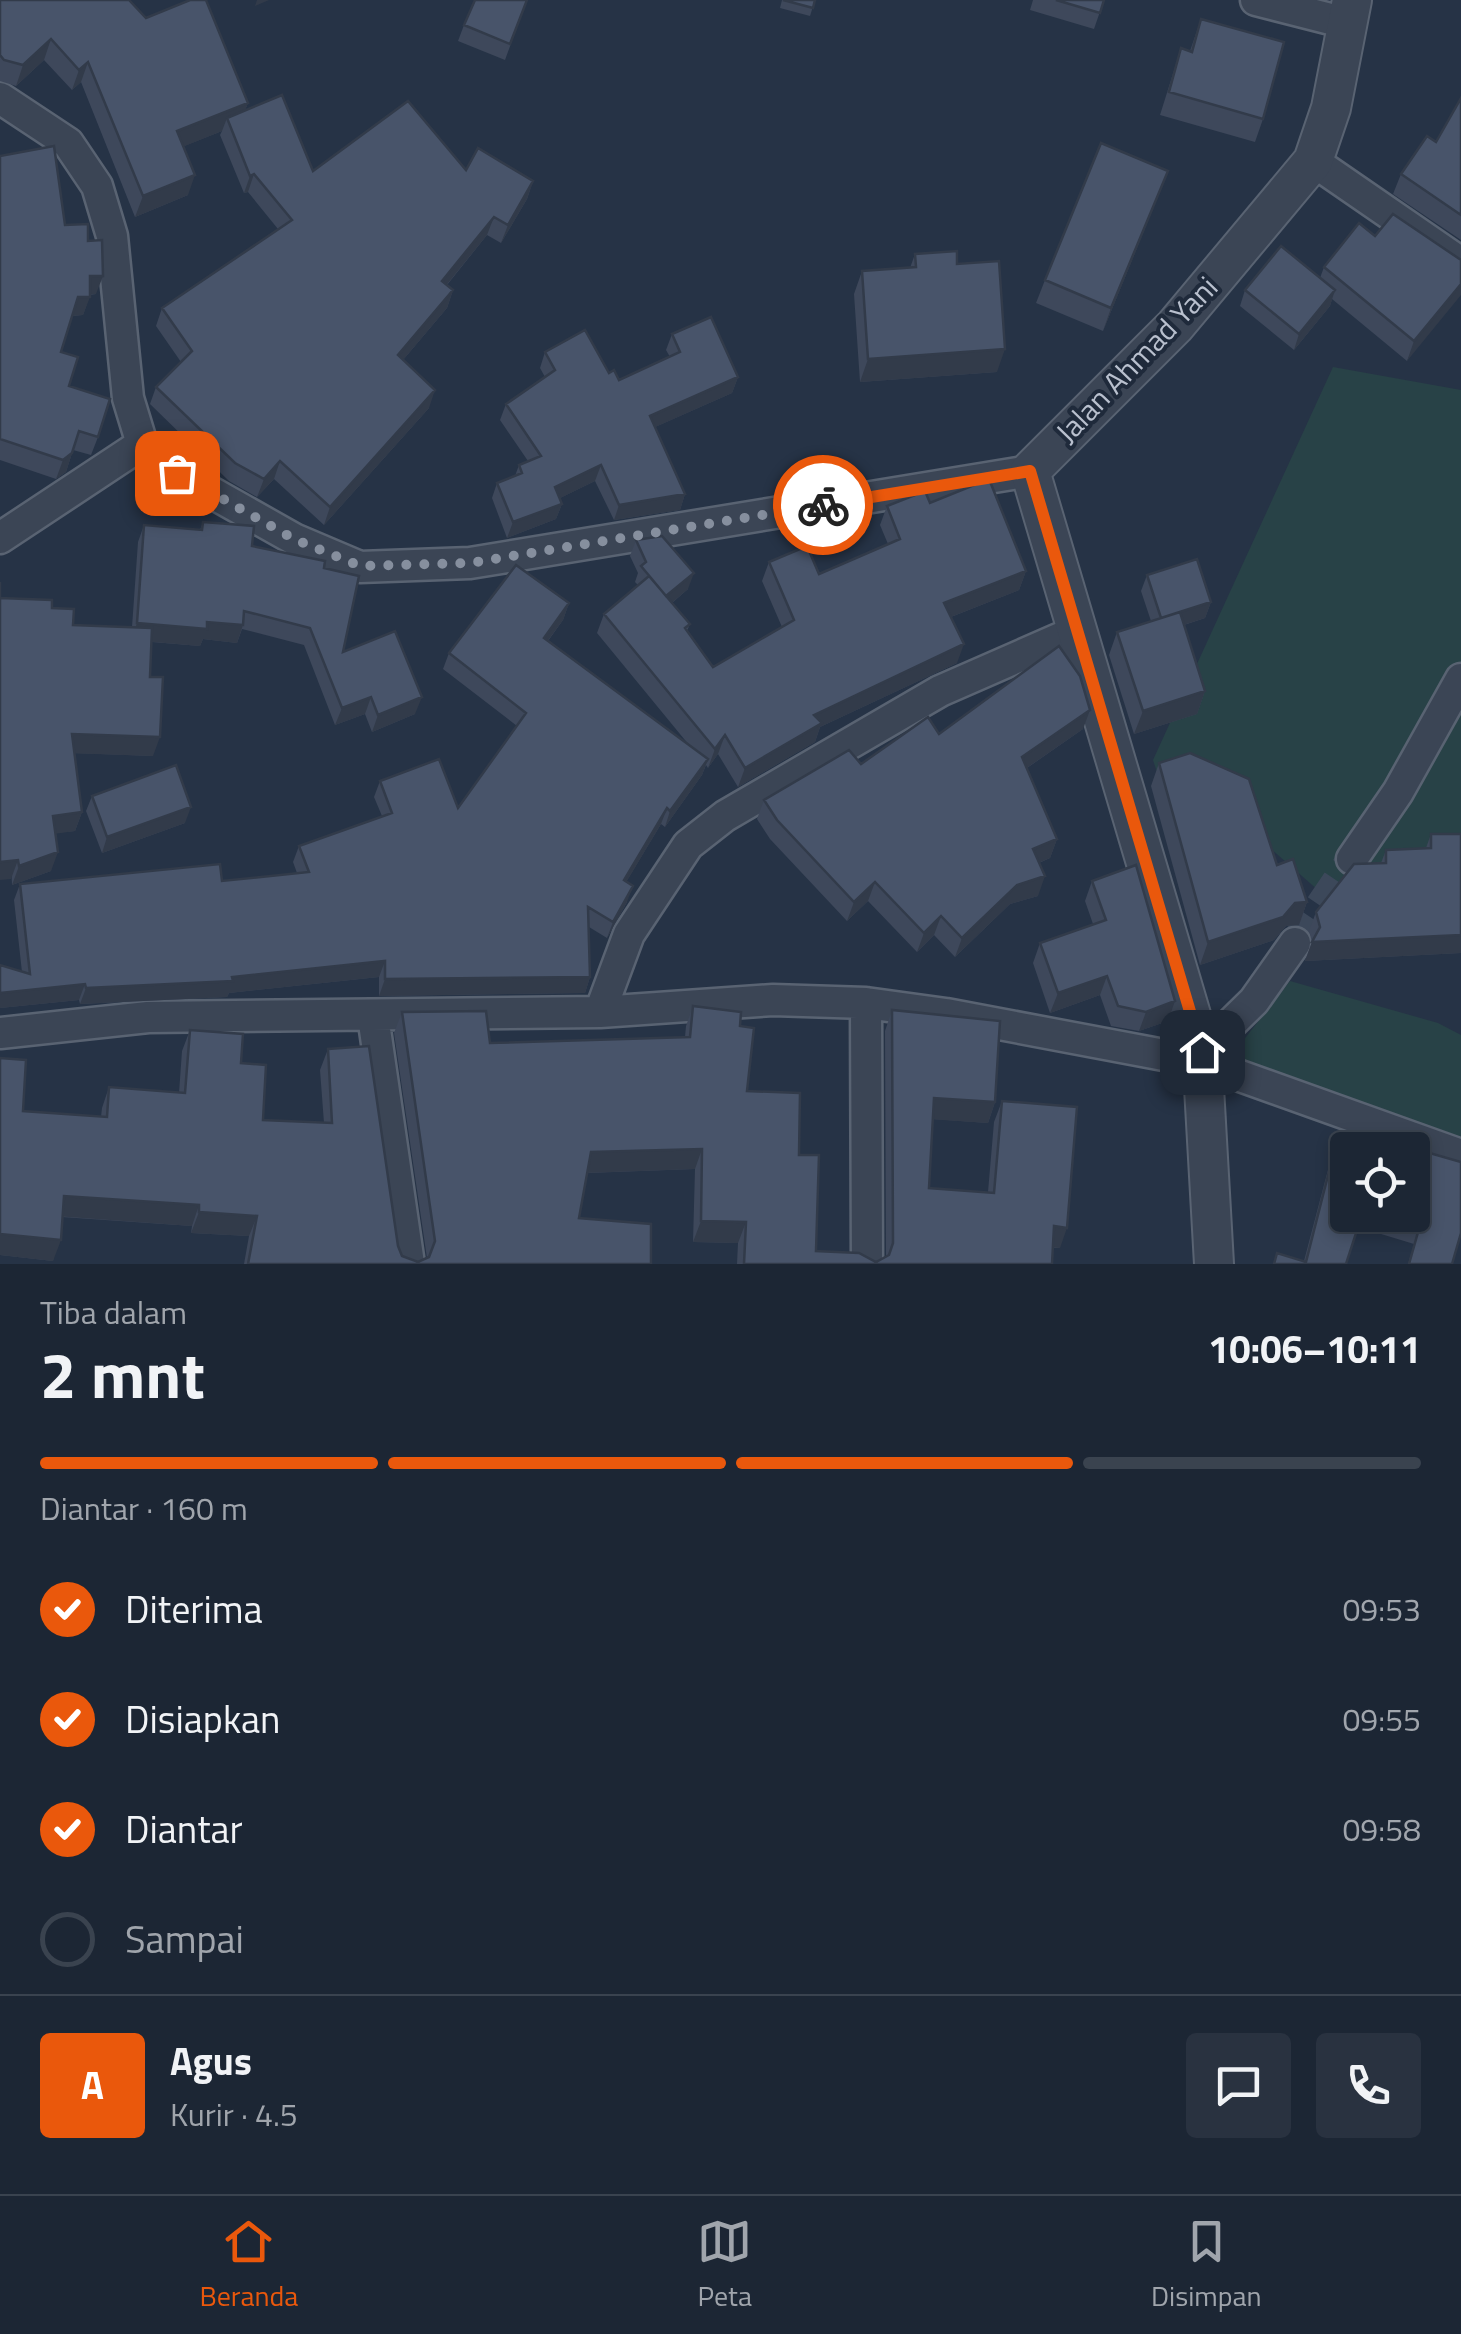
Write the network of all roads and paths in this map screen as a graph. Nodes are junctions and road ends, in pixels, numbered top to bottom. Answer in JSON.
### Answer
{"nodes":[{"id":1,"x":1256,"y":0,"type":"edge"},
{"id":2,"x":1351,"y":12,"type":"edge"},
{"id":3,"x":0,"y":98,"type":"edge"},
{"id":4,"x":1313,"y":161,"type":"junction"},
{"id":5,"x":1461,"y":264,"type":"edge"},
{"id":6,"x":142,"y":444,"type":"junction"},
{"id":7,"x":1030,"y":471,"type":"junction"},
{"id":8,"x":0,"y":538,"type":"edge"},
{"id":9,"x":1080,"y":630,"type":"junction"},
{"id":10,"x":1461,"y":678,"type":"edge"},
{"id":11,"x":1352,"y":859,"type":"tunnel mouth"},
{"id":12,"x":1296,"y":943,"type":"tunnel mouth"},
{"id":13,"x":866,"y":1004,"type":"junction"},
{"id":14,"x":600,"y":1012,"type":"junction"},
{"id":15,"x":373,"y":1016,"type":"junction"},
{"id":16,"x":0,"y":1032,"type":"edge"},
{"id":17,"x":1202,"y":1057,"type":"junction"},
{"id":18,"x":1461,"y":1155,"type":"edge"},
{"id":19,"x":409,"y":1264,"type":"edge"},
{"id":20,"x":867,"y":1264,"type":"edge"},
{"id":21,"x":1214,"y":1264,"type":"edge"}],
"edges":[{"from":1,"to":2,"type":"street"},
{"from":2,"to":4,"type":"street","name":"Jalan Ahmad Yani"},
{"from":3,"to":6,"type":"street"},
{"from":4,"to":5,"type":"street"},
{"from":4,"to":7,"type":"street","name":"Jalan Ahmad Yani"},
{"from":6,"to":7,"type":"street"},
{"from":6,"to":8,"type":"street"},
{"from":7,"to":9,"type":"street"},
{"from":9,"to":14,"type":"street"},
{"from":9,"to":17,"type":"street"},
{"from":10,"to":11,"type":"street"},
{"from":12,"to":17,"type":"street"},
{"from":13,"to":14,"type":"street"},
{"from":13,"to":17,"type":"street"},
{"from":13,"to":20,"type":"street"},
{"from":14,"to":15,"type":"street"},
{"from":15,"to":16,"type":"street"},
{"from":15,"to":19,"type":"street"},
{"from":17,"to":18,"type":"street"},
{"from":17,"to":21,"type":"street"}]}
